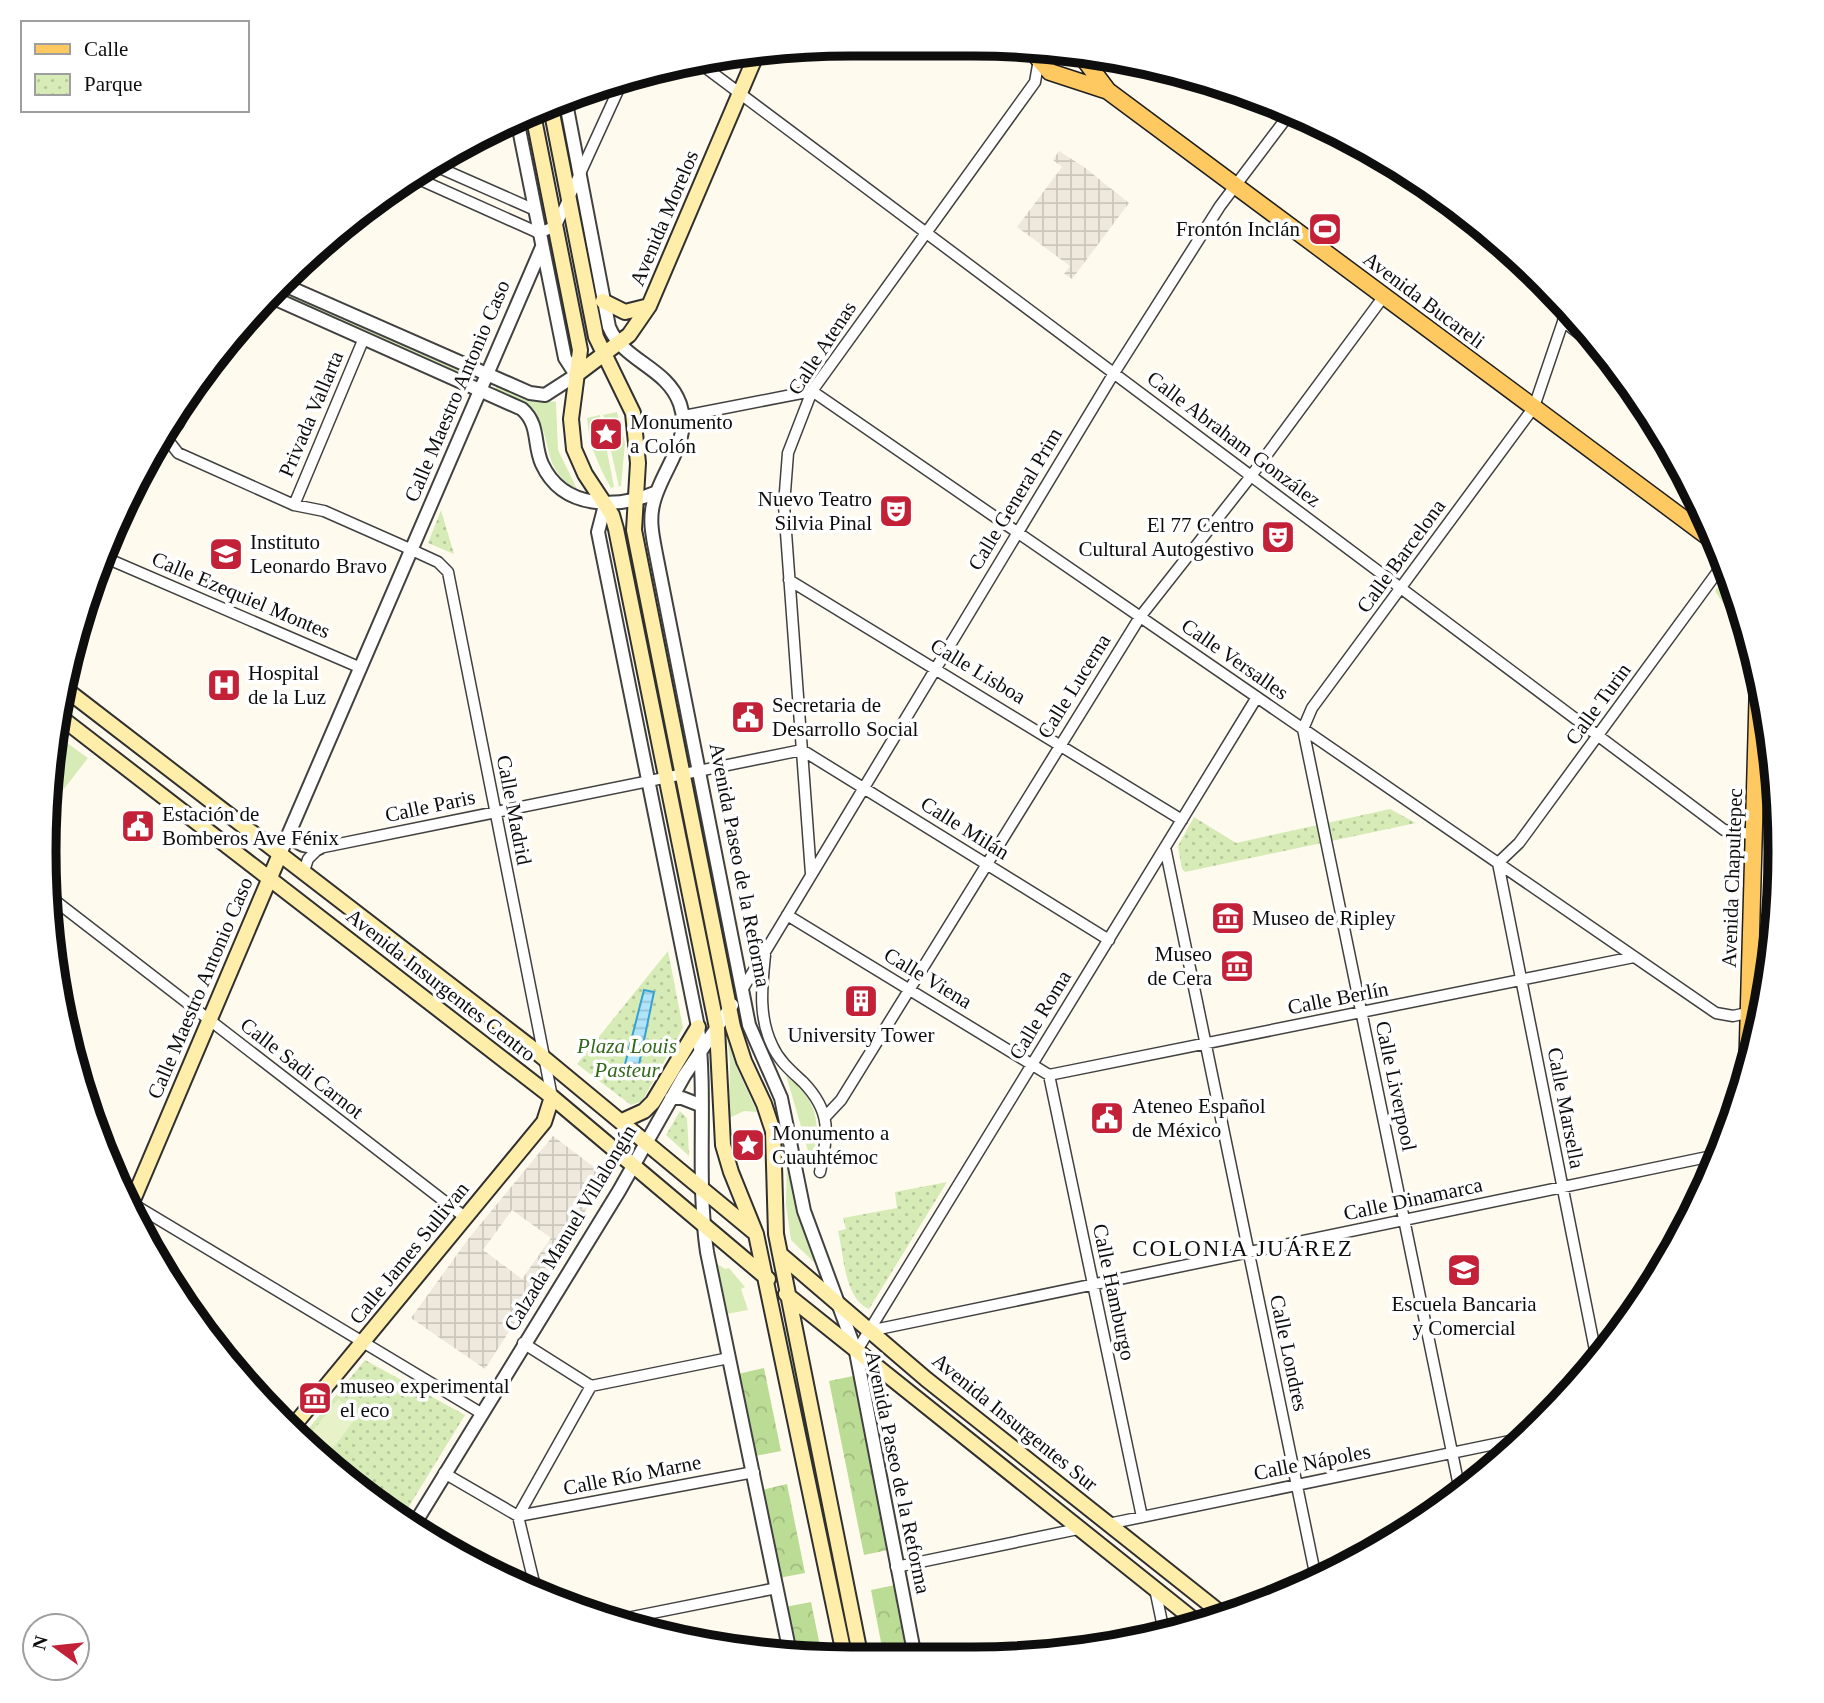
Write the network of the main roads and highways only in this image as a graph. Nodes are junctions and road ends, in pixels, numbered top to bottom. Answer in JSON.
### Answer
{"nodes":[{"id":1,"x":1044,"y":60,"type":"edge"},
{"id":2,"x":753,"y":63,"type":"edge"},
{"id":3,"x":1088,"y":65,"type":"edge"},
{"id":4,"x":1108,"y":91,"type":"junction"},
{"id":5,"x":552,"y":115,"type":"edge"},
{"id":6,"x":535,"y":122,"type":"edge"},
{"id":7,"x":603,"y":301,"type":"road end"},
{"id":8,"x":649,"y":306,"type":"junction"},
{"id":9,"x":603,"y":355,"type":"junction"},
{"id":10,"x":576,"y":375,"type":"junction"},
{"id":11,"x":1700,"y":531,"type":"edge"},
{"id":12,"x":72,"y":694,"type":"edge"},
{"id":13,"x":67,"y":722,"type":"edge"},
{"id":14,"x":1757,"y":725,"type":"edge"},
{"id":15,"x":176,"y":774,"type":"junction"},
{"id":16,"x":159,"y":793,"type":"junction"},
{"id":17,"x":280,"y":854,"type":"junction"},
{"id":18,"x":270,"y":878,"type":"junction"},
{"id":19,"x":1755,"y":993,"type":"edge"},
{"id":20,"x":698,"y":1027,"type":"road end"},
{"id":21,"x":552,"y":1097,"type":"junction"},
{"id":22,"x":622,"y":1121,"type":"junction"},
{"id":23,"x":134,"y":1194,"type":"edge"},
{"id":24,"x":756,"y":1234,"type":"junction"},
{"id":25,"x":781,"y":1255,"type":"junction"},
{"id":26,"x":766,"y":1277,"type":"junction"},
{"id":27,"x":789,"y":1296,"type":"junction"},
{"id":28,"x":297,"y":1422,"type":"edge"},
{"id":29,"x":1215,"y":1609,"type":"edge"},
{"id":30,"x":1190,"y":1617,"type":"edge"},
{"id":31,"x":842,"y":1647,"type":"edge"},
{"id":32,"x":858,"y":1647,"type":"edge"}],
"edges":[{"from":1,"to":4,"type":"main road","name":"Avenida Bucareli"},
{"from":2,"to":8,"type":"main road","name":"Avenida Morelos"},
{"from":3,"to":4,"type":"main road","name":"Avenida Bucareli"},
{"from":4,"to":11,"type":"main road","name":"Avenida Bucareli"},
{"from":5,"to":9,"type":"main road","name":"Avenida Paseo de la Reforma"},
{"from":6,"to":10,"type":"main road"},
{"from":7,"to":8,"type":"main road"},
{"from":8,"to":9,"type":"main road","name":"Avenida Morelos"},
{"from":9,"to":10,"type":"main road","name":"Avenida Morelos"},
{"from":9,"to":25,"type":"main road","name":"Avenida Paseo de la Reforma"},
{"from":10,"to":24,"type":"main road"},
{"from":12,"to":15,"type":"main road","name":"Avenida Insurgentes Centro"},
{"from":13,"to":16,"type":"main road","name":"Avenida Insurgentes Centro"},
{"from":14,"to":19,"type":"main road","name":"Avenida Chapultepec"},
{"from":15,"to":16,"type":"main road"},
{"from":15,"to":17,"type":"main road","name":"Avenida Insurgentes Centro"},
{"from":16,"to":18,"type":"main road","name":"Avenida Insurgentes Centro"},
{"from":17,"to":18,"type":"main road","name":"Calle Maestro Antonio Caso"},
{"from":17,"to":22,"type":"main road","name":"Avenida Insurgentes Centro"},
{"from":18,"to":21,"type":"main road","name":"Avenida Insurgentes Centro"},
{"from":18,"to":23,"type":"main road","name":"Calle Maestro Antonio Caso"},
{"from":20,"to":22,"type":"main road"},
{"from":21,"to":26,"type":"main road","name":"Avenida Insurgentes Centro"},
{"from":21,"to":28,"type":"main road","name":"Calle James Sullivan"},
{"from":22,"to":24,"type":"main road","name":"Avenida Insurgentes Centro"},
{"from":24,"to":25,"type":"main road","name":"Avenida Insurgentes Centro"},
{"from":24,"to":26,"type":"main road"},
{"from":25,"to":27,"type":"main road","name":"Avenida Paseo de la Reforma"},
{"from":25,"to":29,"type":"main road","name":"Avenida Insurgentes Sur"},
{"from":26,"to":27,"type":"main road","name":"Avenida Insurgentes Centro"},
{"from":26,"to":31,"type":"main road"},
{"from":27,"to":30,"type":"main road","name":"Avenida Insurgentes Sur"},
{"from":27,"to":32,"type":"main road","name":"Avenida Paseo de la Reforma"}]}
